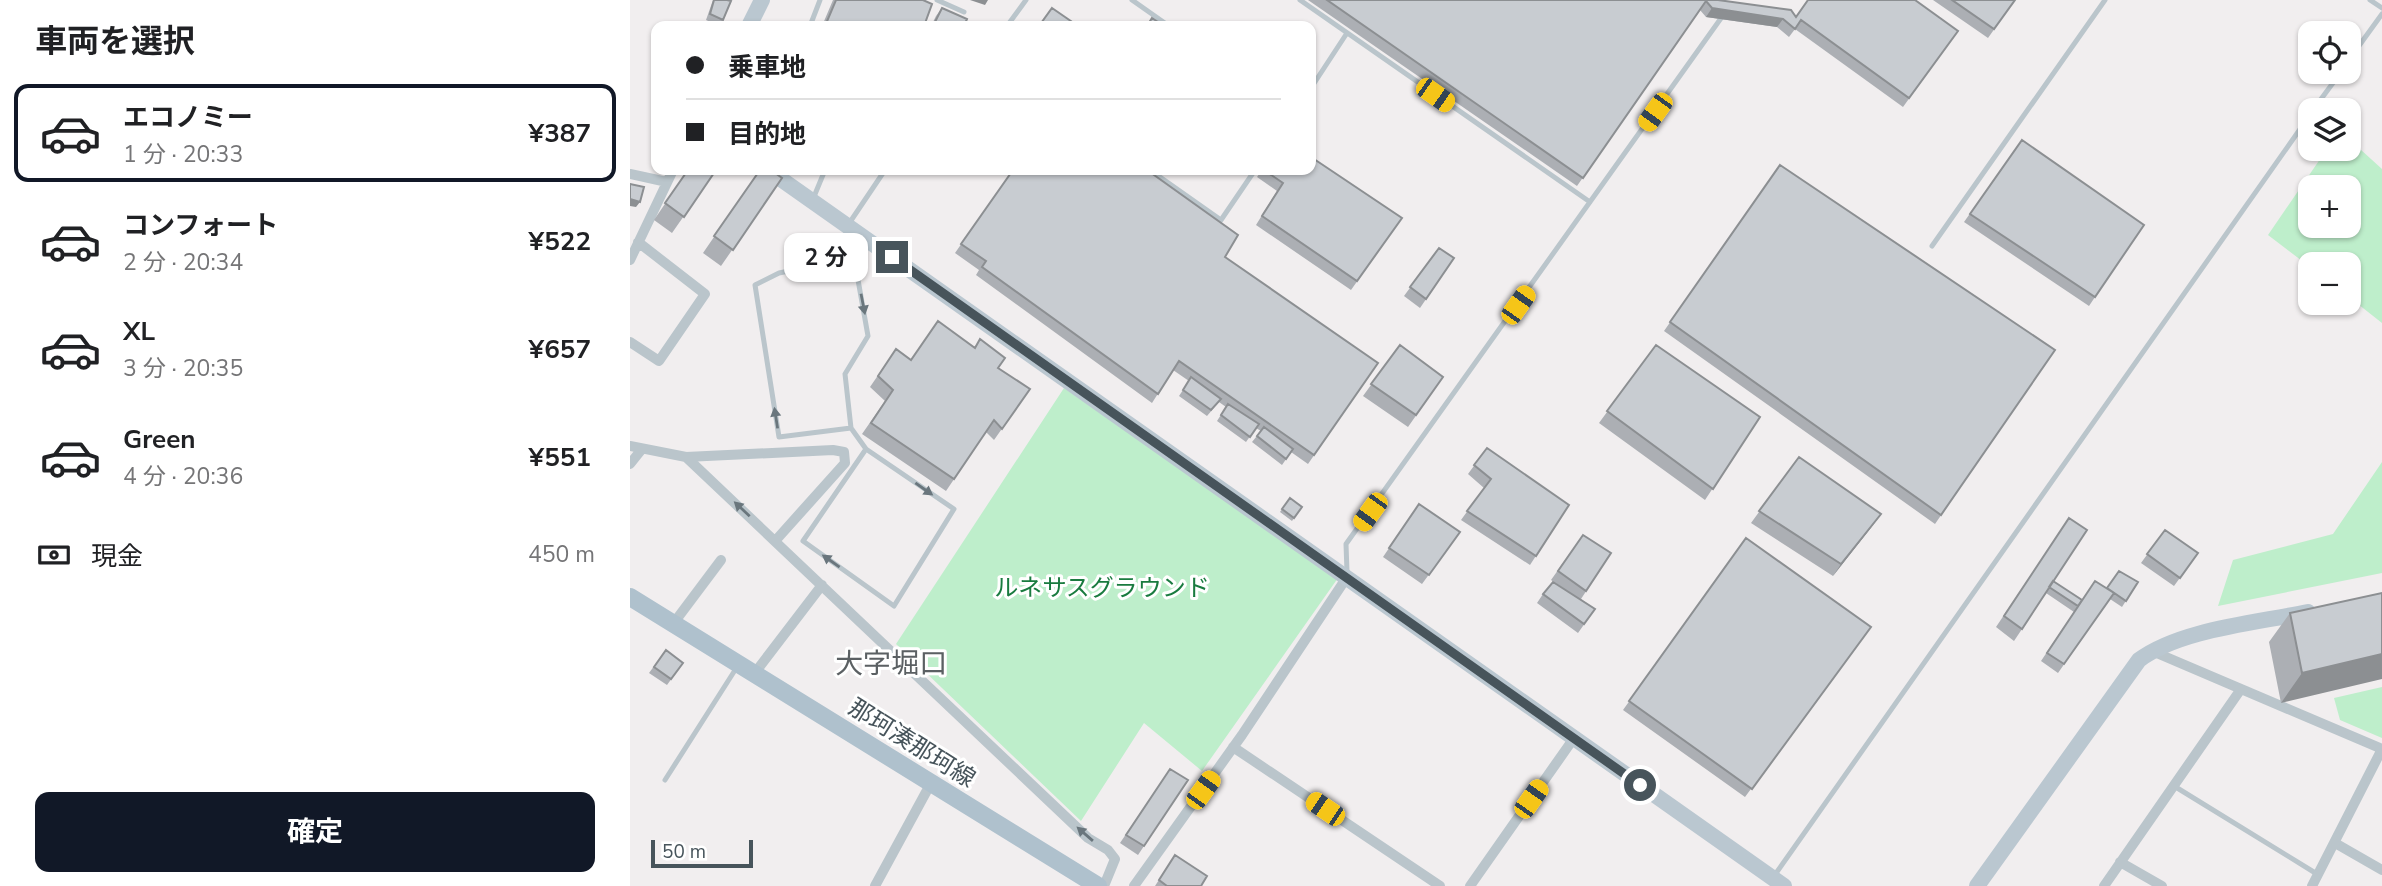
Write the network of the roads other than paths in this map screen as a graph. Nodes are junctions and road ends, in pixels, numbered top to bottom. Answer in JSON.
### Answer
{"nodes":[{"id":1,"x":762,"y":0,"type":"edge"},
{"id":2,"x":820,"y":0,"type":"edge"},
{"id":3,"x":937,"y":0,"type":"edge"},
{"id":4,"x":1026,"y":0,"type":"edge"},
{"id":5,"x":1132,"y":0,"type":"edge"},
{"id":6,"x":1300,"y":0,"type":"edge"},
{"id":7,"x":2105,"y":0,"type":"edge"},
{"id":8,"x":2370,"y":0,"type":"edge"},
{"id":9,"x":2382,"y":8,"type":"edge"},
{"id":10,"x":1727,"y":11,"type":"edge"},
{"id":11,"x":964,"y":12,"type":"dead end"},
{"id":12,"x":2382,"y":14,"type":"edge"},
{"id":13,"x":752,"y":21,"type":"edge"},
{"id":14,"x":812,"y":21,"type":"edge"},
{"id":15,"x":1011,"y":21,"type":"edge"},
{"id":16,"x":1162,"y":21,"type":"edge"},
{"id":17,"x":1347,"y":33,"type":"junction"},
{"id":18,"x":2361,"y":43,"type":"edge"},
{"id":19,"x":1316,"y":80,"type":"edge"},
{"id":20,"x":2298,"y":132,"type":"edge"},
{"id":21,"x":630,"y":174,"type":"edge"},
{"id":22,"x":670,"y":175,"type":"edge"},
{"id":23,"x":775,"y":175,"type":"edge"},
{"id":24,"x":823,"y":175,"type":"edge"},
{"id":25,"x":884,"y":175,"type":"edge"},
{"id":26,"x":1157,"y":175,"type":"edge"},
{"id":27,"x":1252,"y":175,"type":"edge"},
{"id":28,"x":667,"y":182,"type":"junction"},
{"id":29,"x":813,"y":201,"type":"junction"},
{"id":30,"x":1590,"y":202,"type":"junction"},
{"id":31,"x":859,"y":234,"type":"junction"},
{"id":32,"x":638,"y":242,"type":"junction"},
{"id":33,"x":1932,"y":246,"type":"dead end"},
{"id":34,"x":630,"y":260,"type":"edge"},
{"id":35,"x":630,"y":342,"type":"edge"},
{"id":36,"x":851,"y":428,"type":"junction"},
{"id":37,"x":636,"y":448,"type":"edge"},
{"id":38,"x":866,"y":449,"type":"junction"},
{"id":39,"x":686,"y":457,"type":"junction"},
{"id":40,"x":630,"y":464,"type":"edge"},
{"id":41,"x":776,"y":540,"type":"junction"},
{"id":42,"x":721,"y":560,"type":"dead end"},
{"id":43,"x":1347,"y":576,"type":"junction"},
{"id":44,"x":822,"y":585,"type":"junction"},
{"id":45,"x":630,"y":597,"type":"edge"},
{"id":46,"x":2330,"y":607,"type":"edge"},
{"id":47,"x":673,"y":624,"type":"junction"},
{"id":48,"x":2152,"y":651,"type":"junction"},
{"id":49,"x":746,"y":669,"type":"junction"},
{"id":50,"x":2241,"y":689,"type":"junction"},
{"id":51,"x":1574,"y":738,"type":"junction"},
{"id":52,"x":1233,"y":747,"type":"junction"},
{"id":53,"x":2382,"y":749,"type":"edge"},
{"id":54,"x":665,"y":780,"type":"dead end"},
{"id":55,"x":931,"y":783,"type":"junction"},
{"id":56,"x":2174,"y":786,"type":"junction"},
{"id":57,"x":2335,"y":843,"type":"junction"},
{"id":58,"x":2120,"y":862,"type":"junction"},
{"id":59,"x":2382,"y":870,"type":"edge"},
{"id":60,"x":2318,"y":875,"type":"junction"},
{"id":61,"x":1774,"y":883,"type":"edge"},
{"id":62,"x":1477,"y":884,"type":"edge"},
{"id":63,"x":875,"y":886,"type":"edge"},
{"id":64,"x":1098,"y":886,"type":"edge"},
{"id":65,"x":1104,"y":886,"type":"edge"},
{"id":66,"x":1135,"y":886,"type":"edge"},
{"id":67,"x":1440,"y":886,"type":"edge"},
{"id":68,"x":1977,"y":886,"type":"edge"},
{"id":69,"x":2104,"y":886,"type":"edge"},
{"id":70,"x":2162,"y":886,"type":"edge"},
{"id":71,"x":2312,"y":886,"type":"edge"}],
"edges":[{"from":1,"to":13,"type":"street"},
{"from":2,"to":14,"type":"lane"},
{"from":3,"to":11,"type":"lane"},
{"from":4,"to":15,"type":"lane"},
{"from":5,"to":16,"type":"lane"},
{"from":6,"to":17,"type":"lane"},
{"from":7,"to":33,"type":"lane"},
{"from":8,"to":9,"type":"lane"},
{"from":10,"to":30,"type":"lane"},
{"from":12,"to":18,"type":"lane"},
{"from":17,"to":19,"type":"lane"},
{"from":17,"to":30,"type":"lane"},
{"from":20,"to":61,"type":"lane"},
{"from":21,"to":28,"type":"street"},
{"from":22,"to":28,"type":"street"},
{"from":23,"to":29,"type":"street"},
{"from":24,"to":29,"type":"lane"},
{"from":25,"to":31,"type":"lane"},
{"from":26,"to":27,"type":"lane"},
{"from":28,"to":32,"type":"street"},
{"from":29,"to":31,"type":"street"},
{"from":30,"to":43,"type":"lane"},
{"from":31,"to":36,"type":"lane","one_way":true},
{"from":36,"to":31,"type":"lane","one_way":true},
{"from":31,"to":43,"type":"street"},
{"from":32,"to":34,"type":"street"},
{"from":32,"to":35,"type":"street"},
{"from":36,"to":38,"type":"lane"},
{"from":37,"to":39,"type":"street"},
{"from":37,"to":40,"type":"street"},
{"from":38,"to":38,"type":"lane","one_way":true},
{"from":41,"to":39,"type":"street","one_way":true},
{"from":39,"to":41,"type":"street"},
{"from":41,"to":44,"type":"street"},
{"from":42,"to":47,"type":"street"},
{"from":43,"to":51,"type":"street"},
{"from":43,"to":52,"type":"street"},
{"from":44,"to":49,"type":"street"},
{"from":65,"to":44,"type":"street","one_way":true},
{"from":45,"to":47,"type":"main road","name":"那珂湊那珂線"},
{"from":46,"to":48,"type":"street"},
{"from":47,"to":49,"type":"main road","name":"那珂湊那珂線"},
{"from":48,"to":50,"type":"street"},
{"from":48,"to":68,"type":"street"},
{"from":49,"to":54,"type":"lane"},
{"from":49,"to":55,"type":"main road","name":"那珂湊那珂線"},
{"from":50,"to":53,"type":"street"},
{"from":50,"to":56,"type":"street"},
{"from":51,"to":61,"type":"street"},
{"from":51,"to":62,"type":"street"},
{"from":52,"to":66,"type":"street"},
{"from":52,"to":67,"type":"street"},
{"from":53,"to":57,"type":"street"},
{"from":55,"to":63,"type":"street"},
{"from":55,"to":64,"type":"main road","name":"那珂湊那珂線"},
{"from":56,"to":58,"type":"street"},
{"from":56,"to":60,"type":"lane"},
{"from":57,"to":59,"type":"street"},
{"from":57,"to":60,"type":"street"},
{"from":58,"to":69,"type":"street"},
{"from":58,"to":70,"type":"street"},
{"from":60,"to":71,"type":"street"}]}
